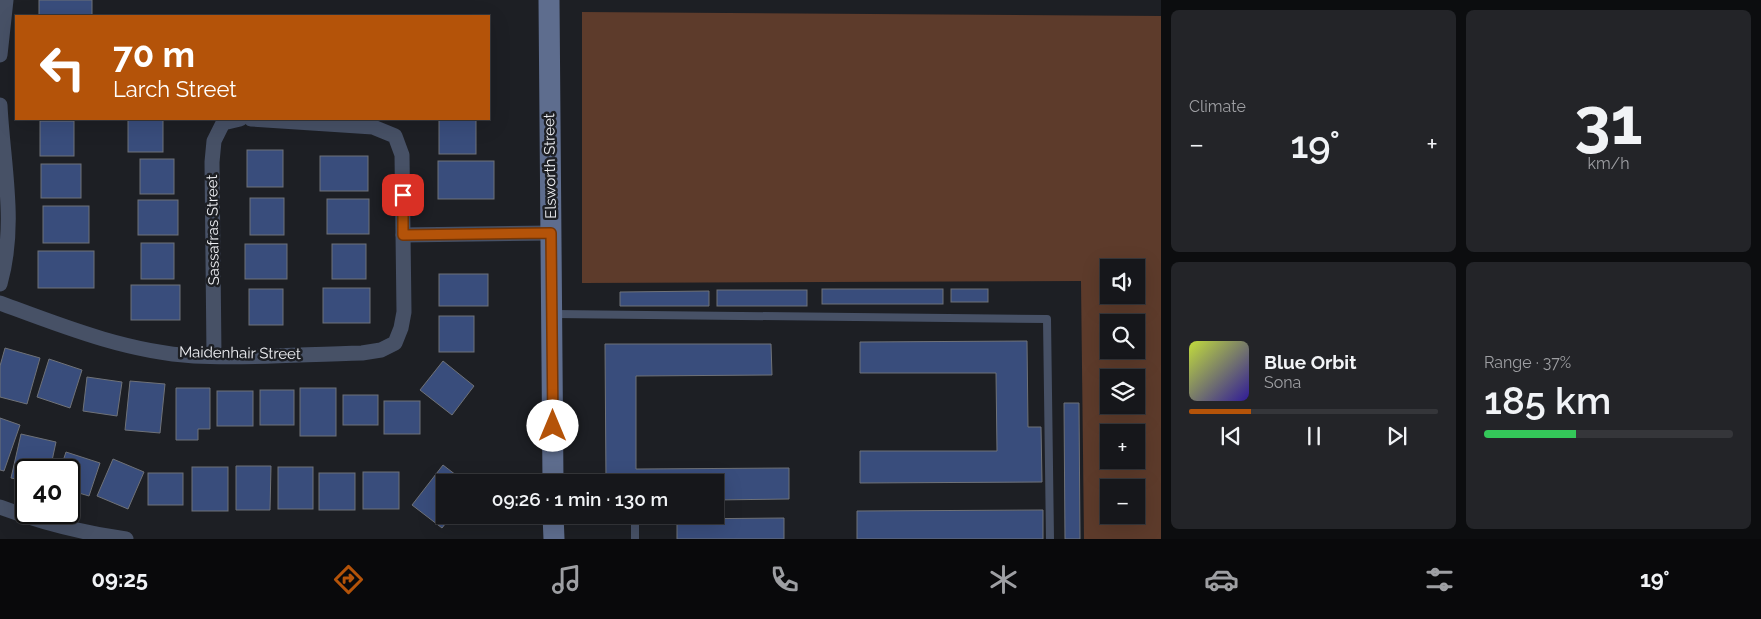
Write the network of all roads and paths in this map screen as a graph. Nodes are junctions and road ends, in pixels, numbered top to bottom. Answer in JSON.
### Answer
{"nodes":[{"id":1,"x":6,"y":0,"type":"edge"},
{"id":2,"x":549,"y":0,"type":"edge"},
{"id":3,"x":0,"y":55,"type":"edge"},
{"id":4,"x":0,"y":105,"type":"edge"},
{"id":5,"x":236,"y":120,"type":"edge"},
{"id":6,"x":266,"y":120,"type":"edge"},
{"id":7,"x":551,"y":233,"type":"junction"},
{"id":8,"x":403,"y":235,"type":"junction"},
{"id":9,"x":0,"y":284,"type":"edge"},
{"id":10,"x":0,"y":302,"type":"edge"},
{"id":11,"x":552,"y":314,"type":"junction"},
{"id":12,"x":214,"y":355,"type":"junction"},
{"id":13,"x":553,"y":474,"type":"edge"},
{"id":14,"x":0,"y":507,"type":"edge"},
{"id":15,"x":554,"y":524,"type":"edge"},
{"id":16,"x":635,"y":524,"type":"edge"},
{"id":17,"x":126,"y":539,"type":"edge"},
{"id":18,"x":554,"y":539,"type":"edge"},
{"id":19,"x":635,"y":539,"type":"edge"},
{"id":20,"x":1050,"y":539,"type":"edge"}],
"edges":[{"from":1,"to":3,"type":"street"},
{"from":2,"to":7,"type":"street","name":"Elsworth Street"},
{"from":4,"to":9,"type":"street"},
{"from":5,"to":12,"type":"street","name":"Sassafras Street"},
{"from":6,"to":8,"type":"street"},
{"from":7,"to":8,"type":"street"},
{"from":7,"to":11,"type":"street","name":"Elsworth Street"},
{"from":8,"to":12,"type":"street","name":"Maidenhair Street"},
{"from":10,"to":12,"type":"street","name":"Maidenhair Street"},
{"from":11,"to":13,"type":"street","name":"Elsworth Street"},
{"from":11,"to":20,"type":"lane"},
{"from":14,"to":17,"type":"street"},
{"from":15,"to":18,"type":"street"},
{"from":16,"to":19,"type":"lane"}]}
